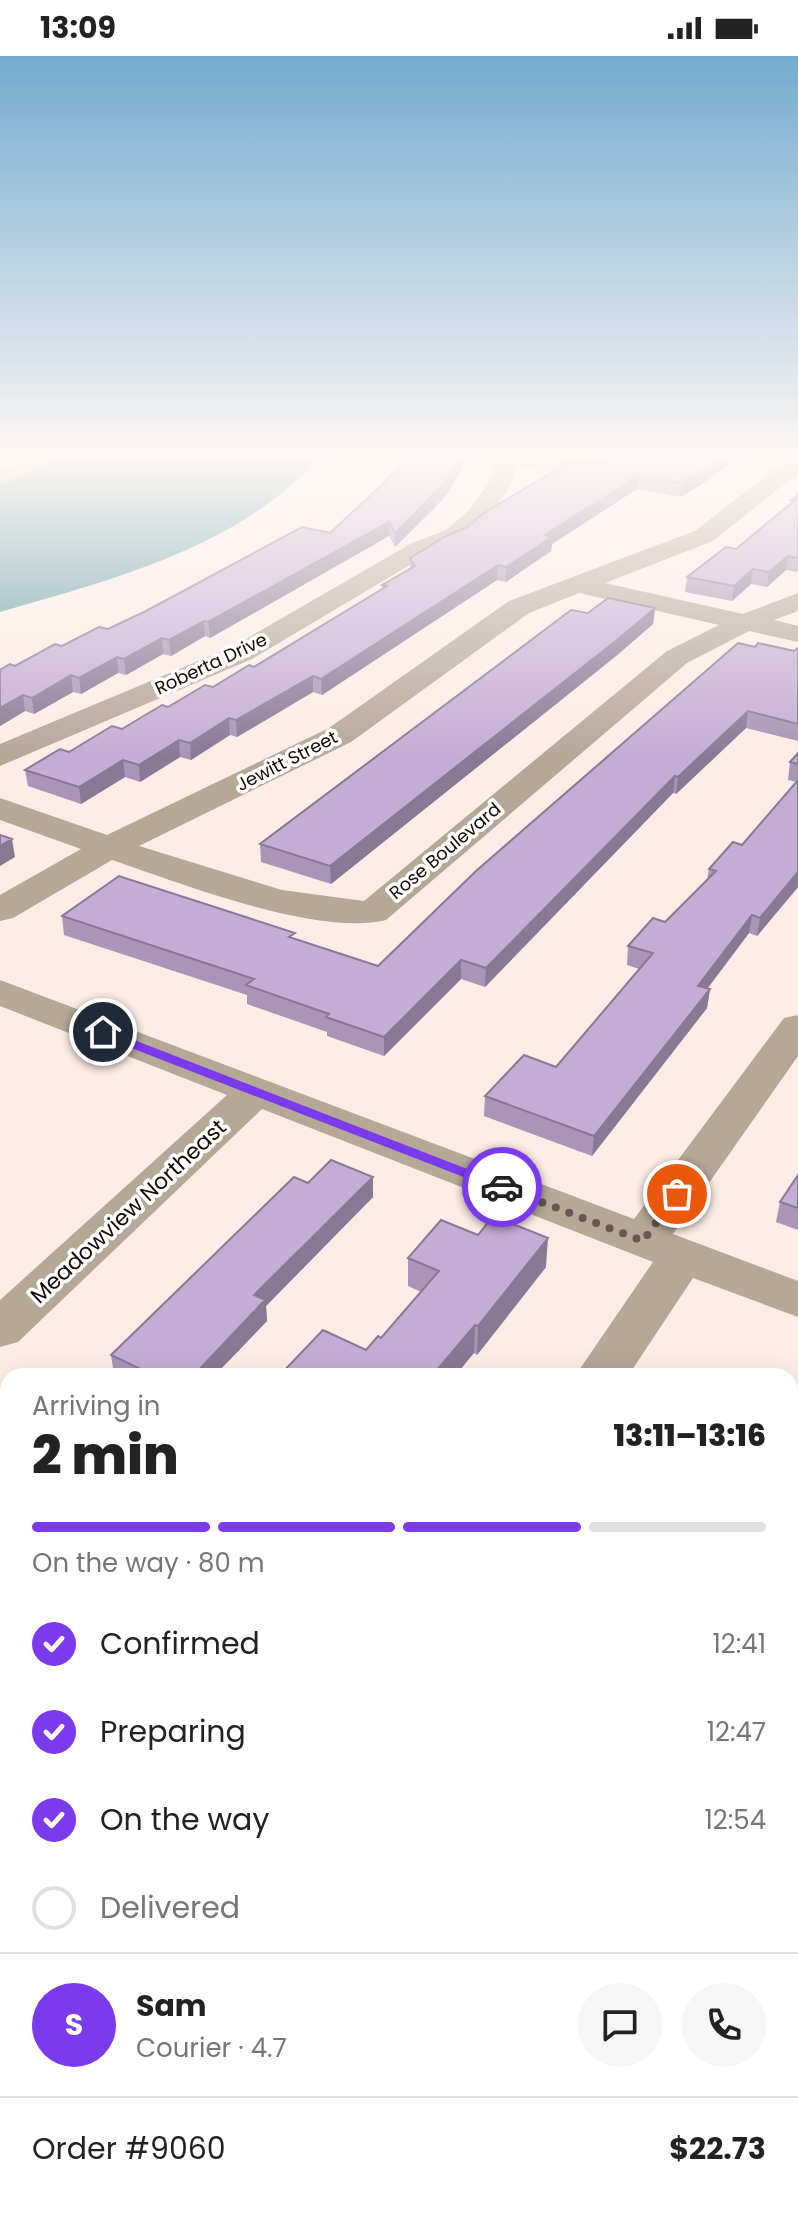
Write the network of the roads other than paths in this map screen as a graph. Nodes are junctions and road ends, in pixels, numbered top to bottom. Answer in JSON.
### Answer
{"nodes":[{"id":1,"x":406,"y":557,"type":"edge"},
{"id":2,"x":651,"y":557,"type":"edge"},
{"id":3,"x":569,"y":589,"type":"junction"},
{"id":4,"x":798,"y":601,"type":"edge"},
{"id":5,"x":744,"y":623,"type":"junction"},
{"id":6,"x":798,"y":634,"type":"edge"},
{"id":7,"x":0,"y":756,"type":"edge"},
{"id":8,"x":0,"y":808,"type":"edge"},
{"id":9,"x":108,"y":848,"type":"junction"},
{"id":10,"x":0,"y":910,"type":"edge"},
{"id":11,"x":0,"y":992,"type":"edge"},
{"id":12,"x":798,"y":1027,"type":"edge"},
{"id":13,"x":255,"y":1092,"type":"junction"},
{"id":14,"x":663,"y":1249,"type":"junction"},
{"id":15,"x":798,"y":1300,"type":"edge"},
{"id":16,"x":0,"y":1329,"type":"edge"},
{"id":17,"x":605,"y":1368,"type":"edge"}],
"edges":[{"from":1,"to":7,"type":"street","name":"Roberta Drive"},
{"from":2,"to":3,"type":"street","name":"Jewitt Street"},
{"from":3,"to":5,"type":"street"},
{"from":3,"to":9,"type":"street","name":"Jewitt Street"},
{"from":4,"to":5,"type":"street","name":"Rose Boulevard"},
{"from":5,"to":6,"type":"street"},
{"from":5,"to":9,"type":"street","name":"Rose Boulevard"},
{"from":8,"to":9,"type":"street","name":"Rose Boulevard"},
{"from":9,"to":10,"type":"street","name":"Jewitt Street"},
{"from":11,"to":13,"type":"street"},
{"from":12,"to":14,"type":"street"},
{"from":13,"to":14,"type":"street"},
{"from":13,"to":16,"type":"street","name":"Meadowview Northeast"},
{"from":14,"to":15,"type":"street"},
{"from":14,"to":17,"type":"street"}]}
